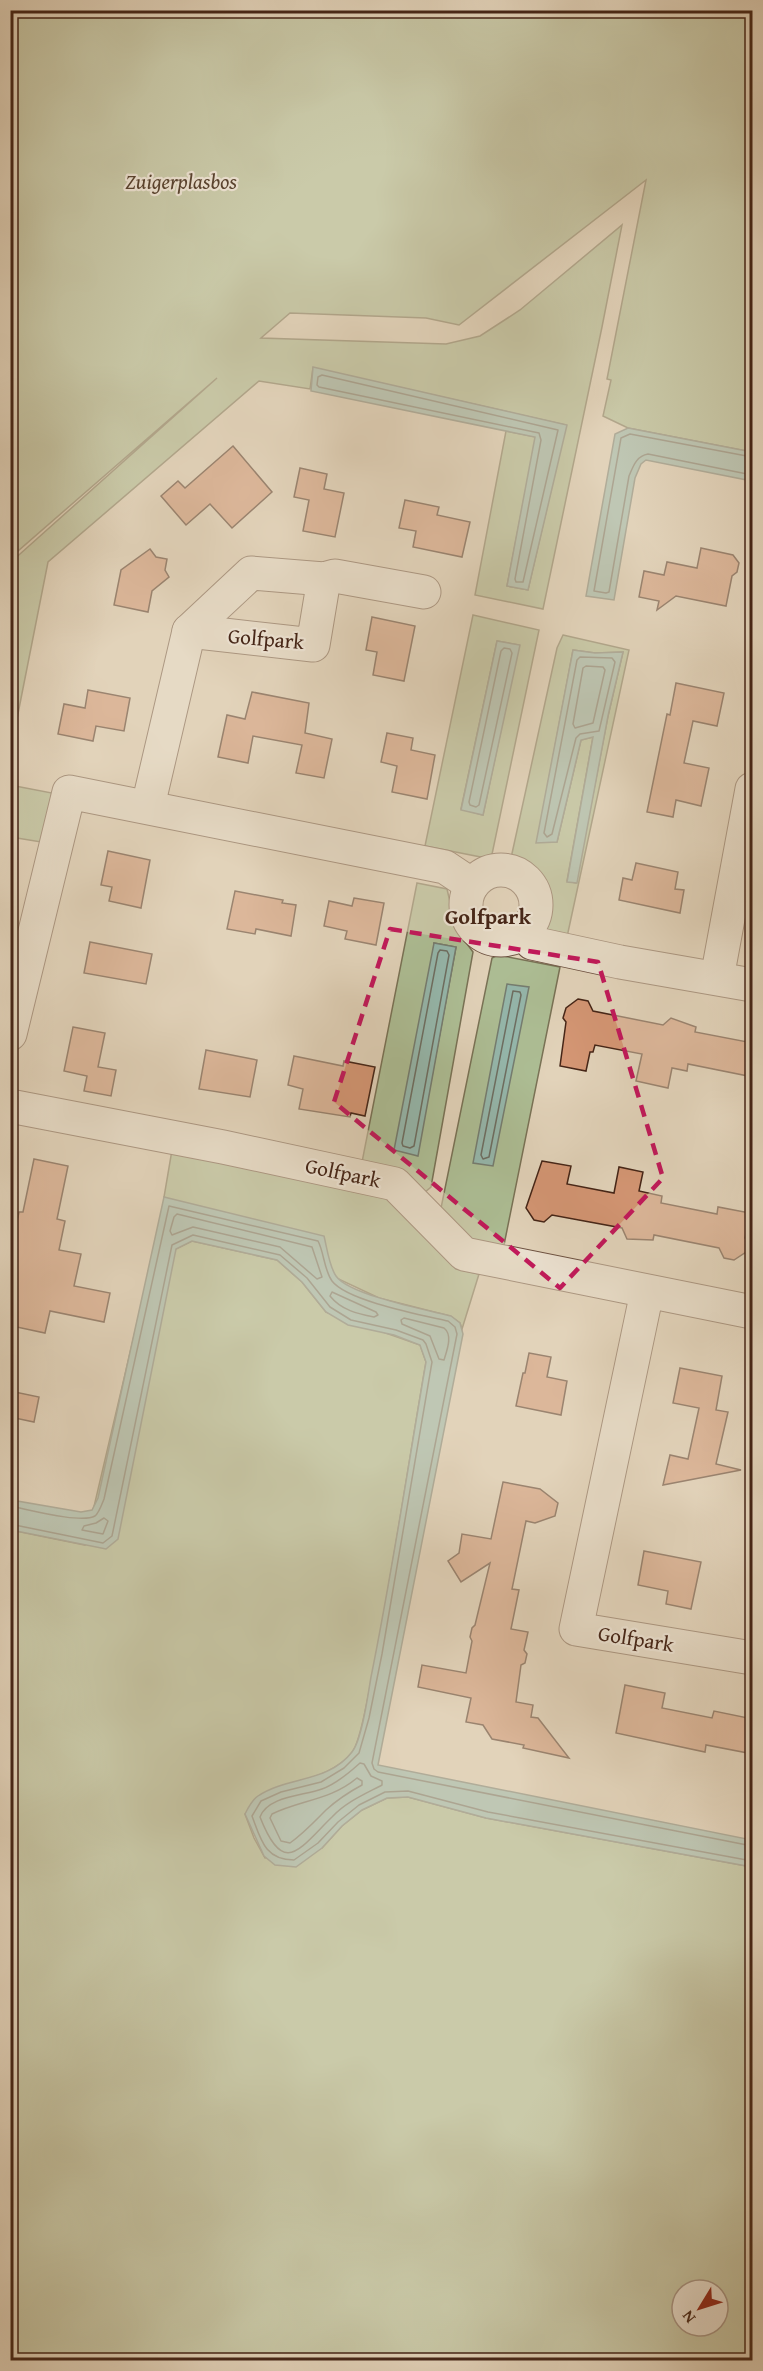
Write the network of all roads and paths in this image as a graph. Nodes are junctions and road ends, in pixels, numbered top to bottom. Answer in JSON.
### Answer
{"nodes":[{"id":1,"x":324,"y":579,"type":"junction"},
{"id":2,"x":424,"y":592,"type":"dead end"},
{"id":3,"x":189,"y":631,"type":"junction"},
{"id":4,"x":753,"y":789,"type":"edge"},
{"id":5,"x":148,"y":806,"type":"junction"},
{"id":6,"x":472,"y":885,"type":"junction"},
{"id":7,"x":524,"y":933,"type":"junction"},
{"id":8,"x":717,"y":978,"type":"junction"},
{"id":9,"x":753,"y":985,"type":"edge"},
{"id":10,"x":14,"y":998,"type":"edge"},
{"id":11,"x":10,"y":1034,"type":"edge"},
{"id":12,"x":10,"y":1106,"type":"edge"},
{"id":13,"x":647,"y":1292,"type":"junction"},
{"id":14,"x":753,"y":1312,"type":"edge"},
{"id":15,"x":753,"y":1658,"type":"edge"}],
"edges":[{"from":1,"to":2,"type":"street","name":"Golfpark"},
{"from":1,"to":3,"type":"street","name":"Golfpark"},
{"from":1,"to":3,"type":"street","name":"Golfpark"},
{"from":3,"to":5,"type":"street"},
{"from":4,"to":8,"type":"street"},
{"from":5,"to":6,"type":"street"},
{"from":5,"to":10,"type":"street"},
{"from":6,"to":7,"type":"street"},
{"from":6,"to":7,"type":"street"},
{"from":7,"to":8,"type":"street"},
{"from":8,"to":9,"type":"street"},
{"from":10,"to":11,"type":"street"},
{"from":12,"to":13,"type":"street","name":"Golfpark"},
{"from":13,"to":14,"type":"street","name":"Golfpark"},
{"from":13,"to":15,"type":"street","name":"Golfpark"}]}
